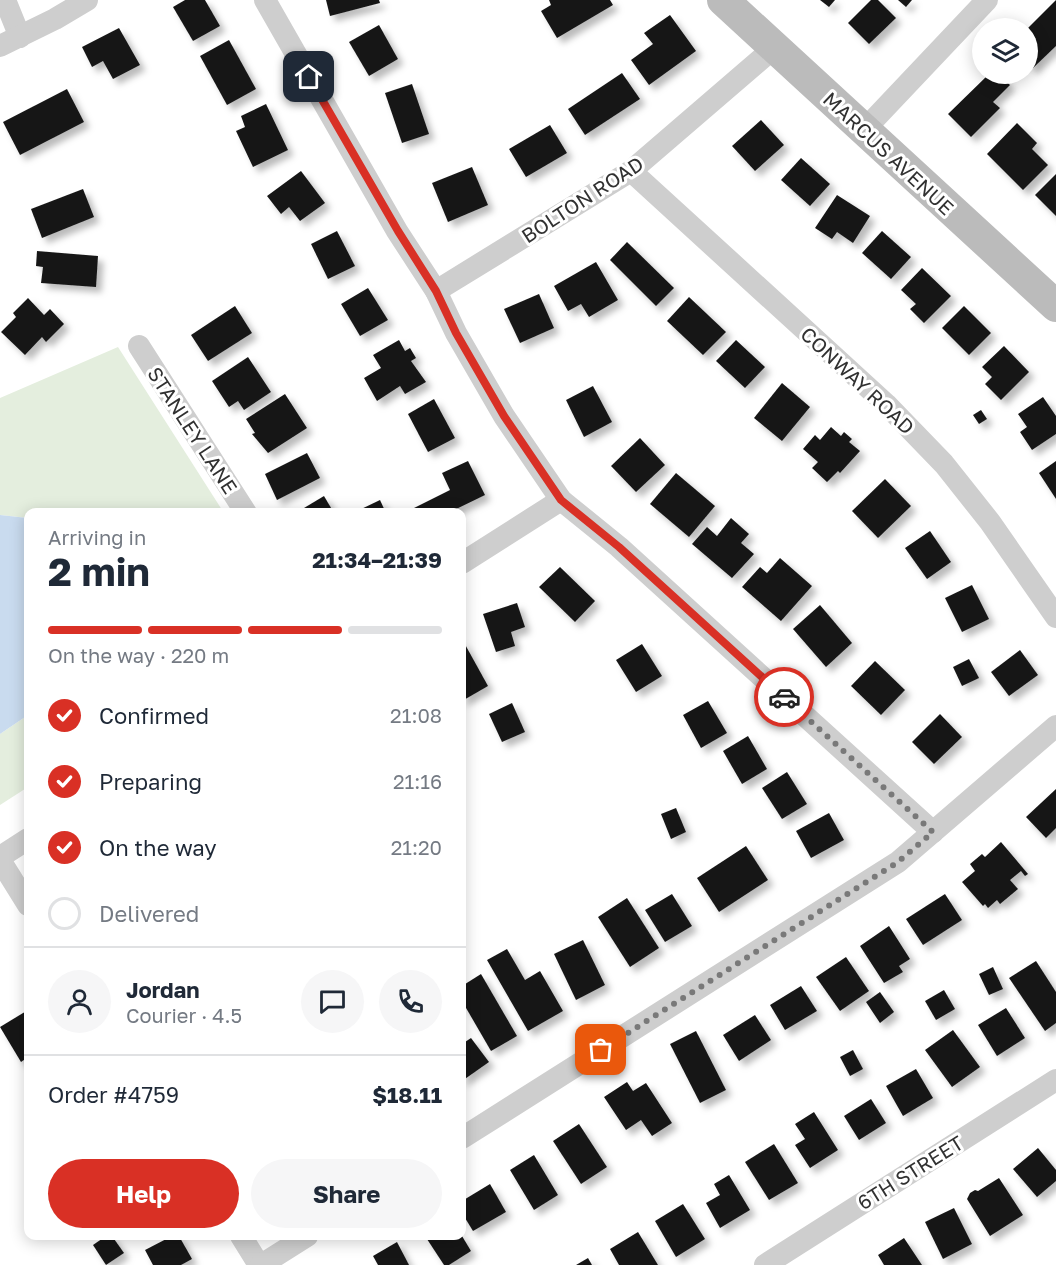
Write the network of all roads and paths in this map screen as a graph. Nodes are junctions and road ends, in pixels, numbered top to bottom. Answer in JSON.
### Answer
{"nodes":[{"id":1,"x":5,"y":0,"type":"edge"},
{"id":2,"x":87,"y":0,"type":"edge"},
{"id":3,"x":266,"y":0,"type":"edge"},
{"id":4,"x":723,"y":0,"type":"edge"},
{"id":5,"x":987,"y":0,"type":"edge"},
{"id":6,"x":10,"y":42,"type":"edge"},
{"id":7,"x":774,"y":48,"type":"junction"},
{"id":8,"x":864,"y":130,"type":"junction"},
{"id":9,"x":631,"y":171,"type":"junction"},
{"id":10,"x":436,"y":291,"type":"junction"},
{"id":11,"x":1056,"y":306,"type":"edge"},
{"id":12,"x":139,"y":346,"type":"dead end"},
{"id":13,"x":561,"y":500,"type":"junction"},
{"id":14,"x":243,"y":508,"type":"edge"},
{"id":15,"x":466,"y":560,"type":"edge"},
{"id":16,"x":1056,"y":616,"type":"edge"},
{"id":17,"x":1056,"y":726,"type":"edge"},
{"id":18,"x":933,"y":832,"type":"junction"},
{"id":19,"x":24,"y":842,"type":"edge"},
{"id":20,"x":0,"y":858,"type":"edge"},
{"id":21,"x":24,"y":898,"type":"edge"},
{"id":22,"x":1056,"y":1080,"type":"edge"},
{"id":23,"x":466,"y":1135,"type":"edge"},
{"id":24,"x":244,"y":1240,"type":"edge"},
{"id":25,"x":301,"y":1240,"type":"edge"},
{"id":26,"x":260,"y":1265,"type":"edge"},
{"id":27,"x":765,"y":1265,"type":"edge"}],
"edges":[{"from":1,"to":6,"type":"street"},
{"from":2,"to":6,"type":"street"},
{"from":3,"to":10,"type":"street"},
{"from":4,"to":7,"type":"main road","name":"MARCUS AVENUE"},
{"from":5,"to":8,"type":"street"},
{"from":7,"to":8,"type":"main road","name":"MARCUS AVENUE"},
{"from":7,"to":9,"type":"street","name":"BOLTON ROAD"},
{"from":8,"to":11,"type":"main road","name":"MARCUS AVENUE"},
{"from":9,"to":10,"type":"street","name":"BOLTON ROAD"},
{"from":9,"to":16,"type":"street","name":"CONWAY ROAD"},
{"from":10,"to":13,"type":"street"},
{"from":12,"to":14,"type":"street","name":"STANLEY LANE"},
{"from":13,"to":15,"type":"street"},
{"from":13,"to":18,"type":"street"},
{"from":17,"to":18,"type":"street"},
{"from":18,"to":23,"type":"street"},
{"from":19,"to":20,"type":"street"},
{"from":20,"to":21,"type":"street"},
{"from":22,"to":27,"type":"street","name":"6TH STREET"},
{"from":24,"to":26,"type":"street"},
{"from":25,"to":26,"type":"street"}]}
